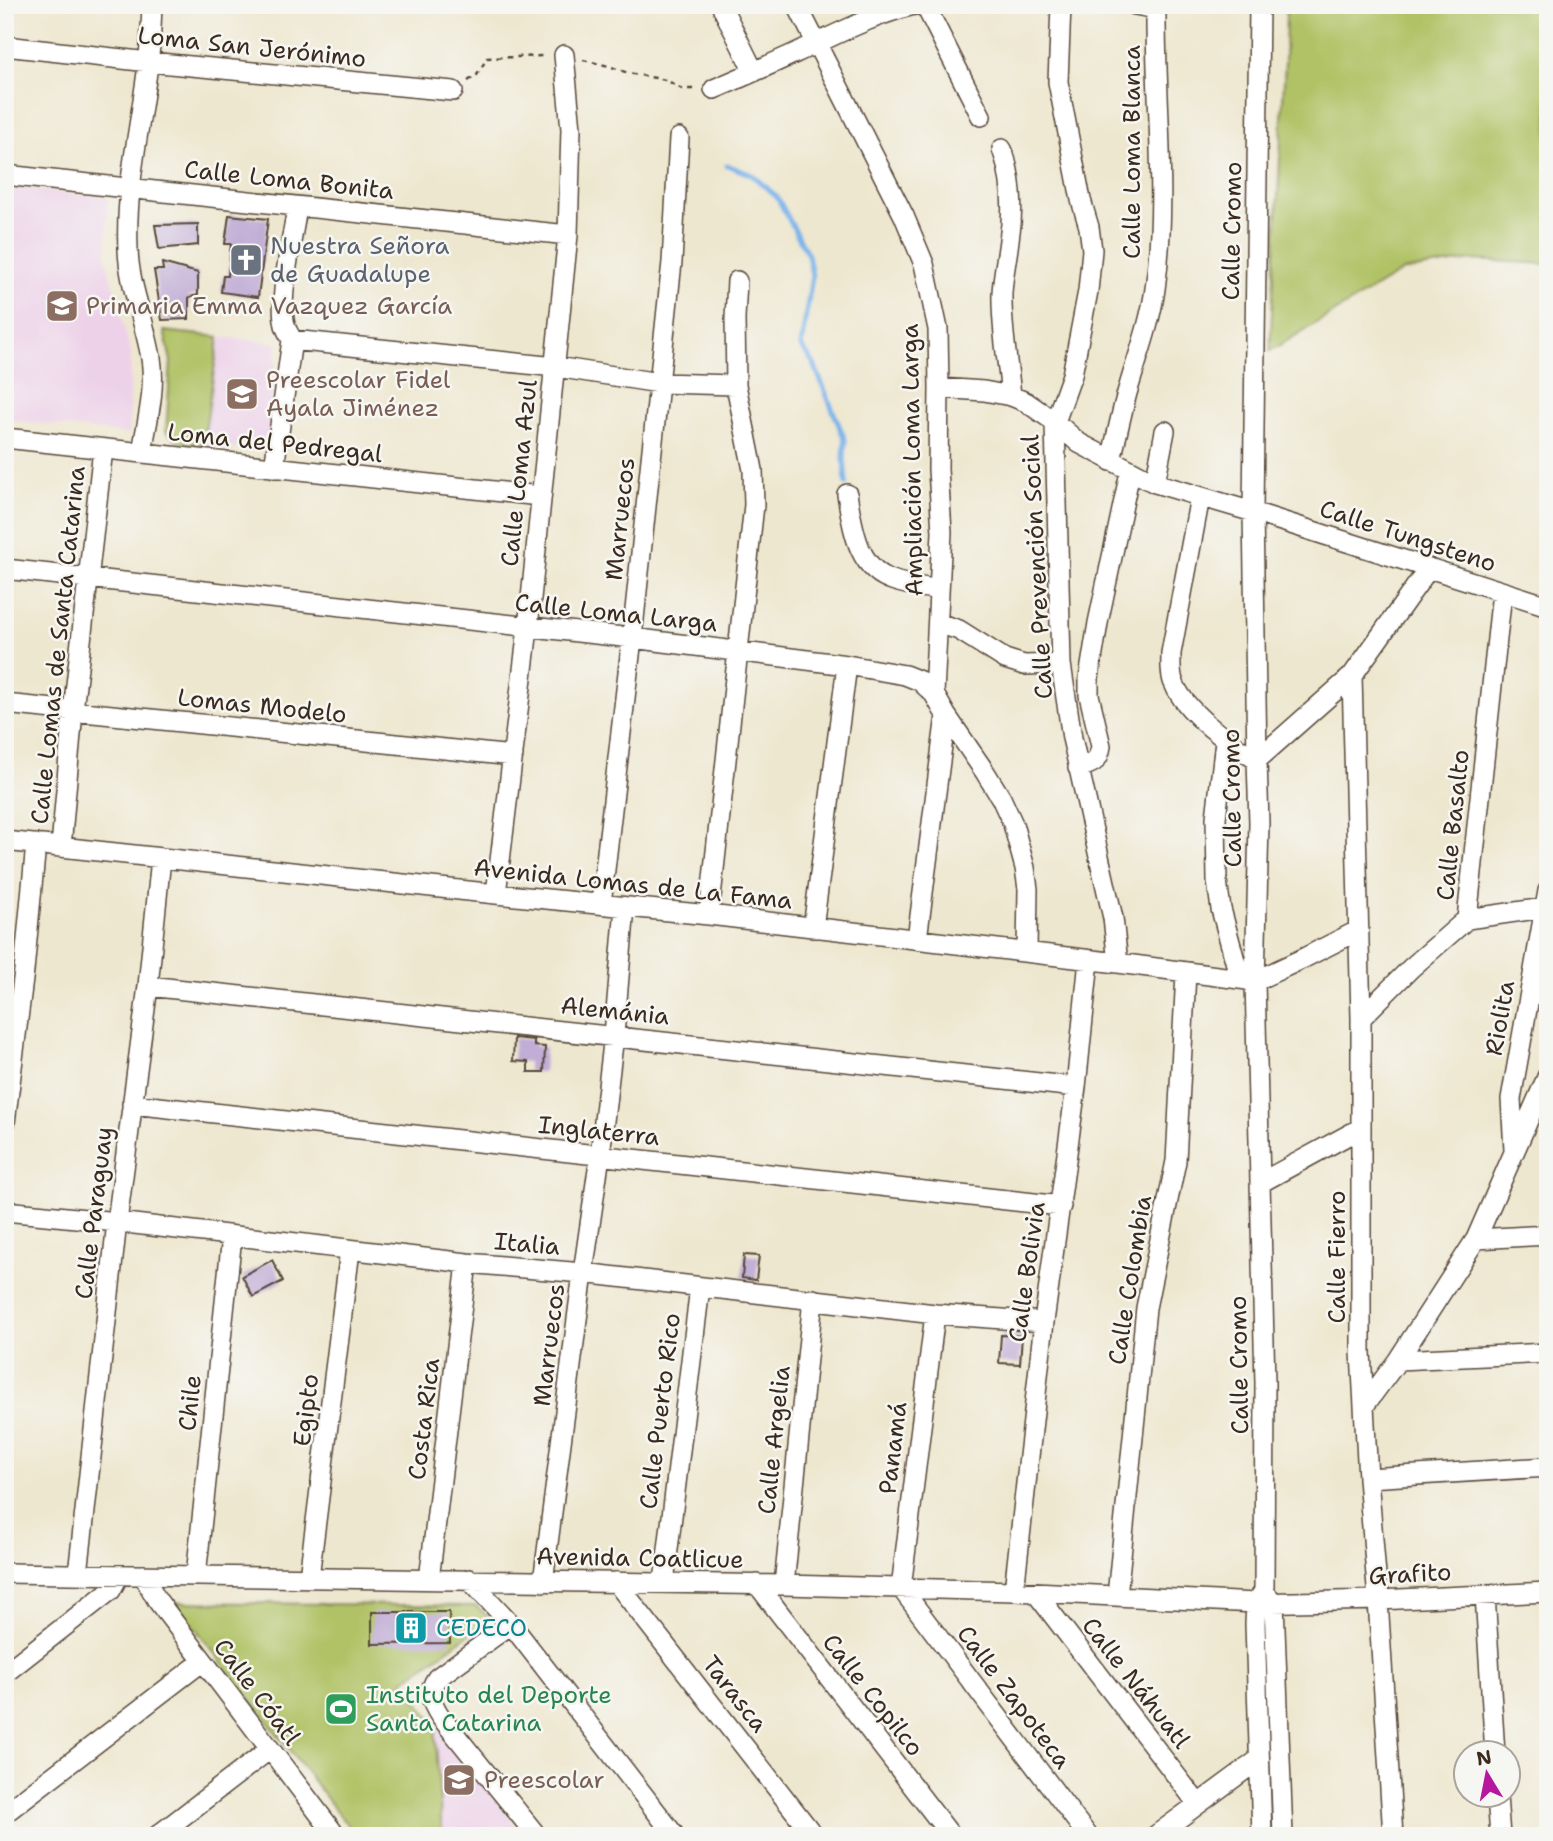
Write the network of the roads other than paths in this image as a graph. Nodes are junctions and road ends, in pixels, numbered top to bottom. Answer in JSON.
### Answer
{"nodes":[{"id":1,"x":152,"y":5,"type":"edge"},
{"id":2,"x":721,"y":5,"type":"edge"},
{"id":3,"x":796,"y":5,"type":"edge"},
{"id":4,"x":914,"y":5,"type":"edge"},
{"id":5,"x":925,"y":5,"type":"edge"},
{"id":6,"x":1061,"y":5,"type":"edge"},
{"id":7,"x":1135,"y":5,"type":"edge"},
{"id":8,"x":1259,"y":5,"type":"edge"},
{"id":9,"x":1156,"y":7,"type":"edge"},
{"id":10,"x":816,"y":44,"type":"junction"},
{"id":11,"x":5,"y":46,"type":"edge"},
{"id":12,"x":564,"y":55,"type":"dead end"},
{"id":13,"x":149,"y":62,"type":"junction"},
{"id":14,"x":754,"y":72,"type":"junction"},
{"id":15,"x":714,"y":89,"type":"dead end"},
{"id":16,"x":453,"y":92,"type":"dead end"},
{"id":17,"x":981,"y":116,"type":"dead end"},
{"id":18,"x":679,"y":138,"type":"dead end"},
{"id":19,"x":1002,"y":149,"type":"dead end"},
{"id":20,"x":5,"y":176,"type":"edge"},
{"id":21,"x":130,"y":188,"type":"junction"},
{"id":22,"x":297,"y":207,"type":"junction"},
{"id":23,"x":568,"y":234,"type":"junction"},
{"id":24,"x":737,"y":281,"type":"dead end"},
{"id":25,"x":292,"y":340,"type":"junction"},
{"id":26,"x":556,"y":367,"type":"junction"},
{"id":27,"x":659,"y":383,"type":"junction"},
{"id":28,"x":736,"y":385,"type":"junction"},
{"id":29,"x":939,"y":388,"type":"junction"},
{"id":30,"x":1011,"y":396,"type":"junction"},
{"id":31,"x":1055,"y":422,"type":"junction"},
{"id":32,"x":1165,"y":431,"type":"dead end"},
{"id":33,"x":5,"y":438,"type":"edge"},
{"id":34,"x":103,"y":449,"type":"junction"},
{"id":35,"x":142,"y":452,"type":"junction"},
{"id":36,"x":1111,"y":461,"type":"junction"},
{"id":37,"x":274,"y":468,"type":"junction"},
{"id":38,"x":1130,"y":472,"type":"junction"},
{"id":39,"x":1155,"y":483,"type":"junction"},
{"id":40,"x":847,"y":494,"type":"dead end"},
{"id":41,"x":540,"y":496,"type":"junction"},
{"id":42,"x":1199,"y":497,"type":"junction"},
{"id":43,"x":1254,"y":512,"type":"junction"},
{"id":44,"x":1429,"y":568,"type":"junction"},
{"id":45,"x":5,"y":569,"type":"edge"},
{"id":46,"x":88,"y":578,"type":"junction"},
{"id":47,"x":939,"y":590,"type":"junction"},
{"id":48,"x":1502,"y":592,"type":"junction"},
{"id":49,"x":1548,"y":606,"type":"edge"},
{"id":50,"x":938,"y":623,"type":"junction"},
{"id":51,"x":528,"y":628,"type":"junction"},
{"id":52,"x":632,"y":638,"type":"junction"},
{"id":53,"x":738,"y":651,"type":"junction"},
{"id":54,"x":1061,"y":664,"type":"junction"},
{"id":55,"x":847,"y":665,"type":"junction"},
{"id":56,"x":1352,"y":676,"type":"junction"},
{"id":57,"x":934,"y":694,"type":"junction"},
{"id":58,"x":5,"y":704,"type":"edge"},
{"id":59,"x":73,"y":711,"type":"junction"},
{"id":60,"x":946,"y":715,"type":"junction"},
{"id":61,"x":1225,"y":741,"type":"junction"},
{"id":62,"x":513,"y":756,"type":"junction"},
{"id":63,"x":1256,"y":760,"type":"junction"},
{"id":64,"x":1078,"y":768,"type":"junction"},
{"id":65,"x":5,"y":841,"type":"edge"},
{"id":66,"x":36,"y":844,"type":"junction"},
{"id":67,"x":61,"y":847,"type":"junction"},
{"id":68,"x":161,"y":858,"type":"junction"},
{"id":69,"x":496,"y":894,"type":"junction"},
{"id":70,"x":1546,"y":900,"type":"edge"},
{"id":71,"x":600,"y":904,"type":"junction"},
{"id":72,"x":625,"y":907,"type":"junction"},
{"id":73,"x":709,"y":915,"type":"junction"},
{"id":74,"x":1467,"y":919,"type":"junction"},
{"id":75,"x":813,"y":928,"type":"junction"},
{"id":76,"x":1359,"y":930,"type":"junction"},
{"id":77,"x":917,"y":939,"type":"junction"},
{"id":78,"x":1027,"y":952,"type":"junction"},
{"id":79,"x":1088,"y":960,"type":"junction"},
{"id":80,"x":1118,"y":963,"type":"junction"},
{"id":81,"x":14,"y":970,"type":"edge"},
{"id":82,"x":1186,"y":972,"type":"junction"},
{"id":83,"x":1247,"y":980,"type":"junction"},
{"id":84,"x":149,"y":985,"type":"junction"},
{"id":85,"x":1361,"y":1017,"type":"junction"},
{"id":86,"x":614,"y":1035,"type":"junction"},
{"id":87,"x":1548,"y":1075,"type":"edge"},
{"id":88,"x":1076,"y":1087,"type":"junction"},
{"id":89,"x":7,"y":1094,"type":"edge"},
{"id":90,"x":132,"y":1104,"type":"junction"},
{"id":91,"x":1527,"y":1122,"type":"junction"},
{"id":92,"x":1548,"y":1122,"type":"edge"},
{"id":93,"x":5,"y":1123,"type":"edge"},
{"id":94,"x":1361,"y":1128,"type":"junction"},
{"id":95,"x":1514,"y":1154,"type":"junction"},
{"id":96,"x":600,"y":1156,"type":"junction"},
{"id":97,"x":1260,"y":1183,"type":"junction"},
{"id":98,"x":1060,"y":1206,"type":"junction"},
{"id":99,"x":5,"y":1211,"type":"edge"},
{"id":100,"x":117,"y":1222,"type":"junction"},
{"id":101,"x":1548,"y":1235,"type":"edge"},
{"id":102,"x":232,"y":1236,"type":"junction"},
{"id":103,"x":1476,"y":1239,"type":"junction"},
{"id":104,"x":350,"y":1250,"type":"junction"},
{"id":105,"x":467,"y":1263,"type":"junction"},
{"id":106,"x":583,"y":1273,"type":"junction"},
{"id":107,"x":700,"y":1287,"type":"junction"},
{"id":108,"x":813,"y":1299,"type":"junction"},
{"id":109,"x":935,"y":1314,"type":"junction"},
{"id":110,"x":1044,"y":1322,"type":"junction"},
{"id":111,"x":1548,"y":1353,"type":"edge"},
{"id":112,"x":1398,"y":1360,"type":"junction"},
{"id":113,"x":1364,"y":1406,"type":"junction"},
{"id":114,"x":1548,"y":1467,"type":"edge"},
{"id":115,"x":1368,"y":1478,"type":"junction"},
{"id":116,"x":5,"y":1573,"type":"edge"},
{"id":117,"x":78,"y":1574,"type":"junction"},
{"id":118,"x":119,"y":1575,"type":"junction"},
{"id":119,"x":142,"y":1575,"type":"junction"},
{"id":120,"x":196,"y":1576,"type":"junction"},
{"id":121,"x":309,"y":1577,"type":"junction"},
{"id":122,"x":470,"y":1579,"type":"junction"},
{"id":123,"x":429,"y":1580,"type":"junction"},
{"id":124,"x":542,"y":1582,"type":"junction"},
{"id":125,"x":616,"y":1582,"type":"junction"},
{"id":126,"x":664,"y":1582,"type":"junction"},
{"id":127,"x":757,"y":1584,"type":"junction"},
{"id":128,"x":784,"y":1585,"type":"junction"},
{"id":129,"x":901,"y":1588,"type":"junction"},
{"id":130,"x":1014,"y":1591,"type":"junction"},
{"id":131,"x":1548,"y":1592,"type":"edge"},
{"id":132,"x":1036,"y":1593,"type":"junction"},
{"id":133,"x":1485,"y":1595,"type":"junction"},
{"id":134,"x":1117,"y":1596,"type":"junction"},
{"id":135,"x":1264,"y":1599,"type":"junction"},
{"id":136,"x":1378,"y":1600,"type":"junction"},
{"id":137,"x":511,"y":1624,"type":"junction"},
{"id":138,"x":203,"y":1661,"type":"junction"},
{"id":139,"x":5,"y":1673,"type":"edge"},
{"id":140,"x":1494,"y":1740,"type":"edge"},
{"id":141,"x":270,"y":1748,"type":"junction"},
{"id":142,"x":1258,"y":1760,"type":"junction"},
{"id":143,"x":1198,"y":1804,"type":"junction"},
{"id":144,"x":1498,"y":1810,"type":"edge"},
{"id":145,"x":5,"y":1812,"type":"edge"},
{"id":146,"x":334,"y":1835,"type":"edge"},
{"id":147,"x":157,"y":1836,"type":"edge"},
{"id":148,"x":537,"y":1836,"type":"edge"},
{"id":149,"x":674,"y":1836,"type":"edge"},
{"id":150,"x":814,"y":1836,"type":"edge"},
{"id":151,"x":951,"y":1836,"type":"edge"},
{"id":152,"x":1088,"y":1836,"type":"edge"},
{"id":153,"x":1155,"y":1836,"type":"edge"},
{"id":154,"x":1262,"y":1836,"type":"edge"},
{"id":155,"x":1283,"y":1836,"type":"edge"},
{"id":156,"x":1393,"y":1836,"type":"edge"},
{"id":157,"x":1500,"y":1836,"type":"edge"}],
"edges":[{"from":1,"to":13,"type":"street"},
{"from":2,"to":14,"type":"street"},
{"from":3,"to":10,"type":"street","name":"Ampliación Loma Larga"},
{"from":4,"to":10,"type":"street"},
{"from":5,"to":17,"type":"street"},
{"from":6,"to":31,"type":"street","name":"Calle Prevención Social"},
{"from":7,"to":9,"type":"street"},
{"from":8,"to":43,"type":"street","name":"Calle Cromo"},
{"from":9,"to":36,"type":"street","name":"Calle Loma Blanca"},
{"from":10,"to":14,"type":"street"},
{"from":10,"to":29,"type":"street","name":"Ampliación Loma Larga"},
{"from":11,"to":13,"type":"street","name":"Loma San Jerónimo"},
{"from":12,"to":23,"type":"street","name":"Calle Loma Azul"},
{"from":13,"to":16,"type":"street","name":"Loma San Jerónimo"},
{"from":13,"to":21,"type":"street"},
{"from":14,"to":15,"type":"street"},
{"from":18,"to":27,"type":"street","name":"Marruecos"},
{"from":19,"to":30,"type":"street"},
{"from":20,"to":21,"type":"street","name":"Calle Loma Bonita"},
{"from":21,"to":22,"type":"street","name":"Calle Loma Bonita"},
{"from":21,"to":35,"type":"street"},
{"from":22,"to":23,"type":"street","name":"Calle Loma Bonita"},
{"from":22,"to":25,"type":"street"},
{"from":23,"to":26,"type":"street","name":"Calle Loma Azul"},
{"from":24,"to":28,"type":"street"},
{"from":25,"to":26,"type":"street"},
{"from":25,"to":37,"type":"street"},
{"from":26,"to":27,"type":"street"},
{"from":26,"to":41,"type":"street","name":"Calle Loma Azul"},
{"from":27,"to":28,"type":"street"},
{"from":27,"to":52,"type":"street","name":"Marruecos"},
{"from":28,"to":53,"type":"street"},
{"from":29,"to":30,"type":"street","name":"Calle Tungsteno"},
{"from":29,"to":47,"type":"street","name":"Ampliación Loma Larga"},
{"from":30,"to":31,"type":"street","name":"Calle Tungsteno"},
{"from":31,"to":36,"type":"street","name":"Calle Tungsteno"},
{"from":31,"to":54,"type":"street","name":"Calle Prevención Social"},
{"from":32,"to":39,"type":"street"},
{"from":33,"to":34,"type":"street","name":"Loma del Pedregal"},
{"from":34,"to":35,"type":"street","name":"Loma del Pedregal"},
{"from":34,"to":46,"type":"street","name":"Calle Lomas de Santa Catarina"},
{"from":35,"to":37,"type":"street","name":"Loma del Pedregal"},
{"from":36,"to":38,"type":"street","name":"Calle Tungsteno"},
{"from":37,"to":41,"type":"street","name":"Loma del Pedregal"},
{"from":38,"to":39,"type":"street","name":"Calle Tungsteno"},
{"from":38,"to":64,"type":"street"},
{"from":39,"to":42,"type":"street","name":"Calle Tungsteno"},
{"from":40,"to":47,"type":"street"},
{"from":41,"to":51,"type":"street","name":"Calle Loma Azul"},
{"from":42,"to":43,"type":"street","name":"Calle Tungsteno"},
{"from":42,"to":61,"type":"street"},
{"from":43,"to":44,"type":"street","name":"Calle Tungsteno"},
{"from":43,"to":63,"type":"street","name":"Calle Cromo"},
{"from":44,"to":48,"type":"street","name":"Calle Tungsteno"},
{"from":44,"to":56,"type":"street"},
{"from":45,"to":46,"type":"street","name":"Calle Loma Larga"},
{"from":46,"to":51,"type":"street","name":"Calle Loma Larga"},
{"from":46,"to":59,"type":"street","name":"Calle Lomas de Santa Catarina"},
{"from":47,"to":50,"type":"street","name":"Ampliación Loma Larga"},
{"from":48,"to":49,"type":"street","name":"Calle Tungsteno"},
{"from":48,"to":74,"type":"street","name":"Calle Basalto"},
{"from":50,"to":54,"type":"street"},
{"from":50,"to":57,"type":"street","name":"Ampliación Loma Larga"},
{"from":51,"to":52,"type":"street","name":"Calle Loma Larga"},
{"from":51,"to":62,"type":"street","name":"Calle Loma Azul"},
{"from":52,"to":53,"type":"street","name":"Calle Loma Larga"},
{"from":52,"to":71,"type":"street","name":"Marruecos"},
{"from":53,"to":55,"type":"street","name":"Calle Loma Larga"},
{"from":53,"to":73,"type":"street"},
{"from":54,"to":64,"type":"street","name":"Calle Prevención Social"},
{"from":55,"to":57,"type":"street","name":"Calle Loma Larga"},
{"from":55,"to":75,"type":"street"},
{"from":56,"to":63,"type":"street"},
{"from":56,"to":76,"type":"street","name":"Calle Fierro"},
{"from":57,"to":60,"type":"street","name":"Calle Loma Larga"},
{"from":58,"to":59,"type":"street","name":"Lomas Modelo"},
{"from":59,"to":62,"type":"street","name":"Lomas Modelo"},
{"from":59,"to":67,"type":"street","name":"Calle Lomas de Santa Catarina"},
{"from":60,"to":77,"type":"street"},
{"from":60,"to":78,"type":"street","name":"Calle Loma Larga"},
{"from":61,"to":63,"type":"street"},
{"from":61,"to":83,"type":"street"},
{"from":62,"to":69,"type":"street","name":"Calle Loma Azul"},
{"from":63,"to":83,"type":"street","name":"Calle Cromo"},
{"from":64,"to":80,"type":"street","name":"Calle Prevención Social"},
{"from":65,"to":66,"type":"street","name":"Avenida Lomas de La Fama"},
{"from":66,"to":67,"type":"street","name":"Avenida Lomas de La Fama"},
{"from":66,"to":81,"type":"street"},
{"from":67,"to":68,"type":"street","name":"Avenida Lomas de La Fama"},
{"from":68,"to":69,"type":"street","name":"Avenida Lomas de La Fama"},
{"from":68,"to":84,"type":"street","name":"Calle Paraguay"},
{"from":69,"to":71,"type":"street","name":"Avenida Lomas de La Fama"},
{"from":70,"to":74,"type":"street"},
{"from":70,"to":95,"type":"street","name":"Riolita"},
{"from":71,"to":72,"type":"street","name":"Avenida Lomas de La Fama"},
{"from":72,"to":73,"type":"street","name":"Avenida Lomas de La Fama"},
{"from":72,"to":86,"type":"street","name":"Marruecos"},
{"from":73,"to":75,"type":"street","name":"Avenida Lomas de La Fama"},
{"from":74,"to":85,"type":"street","name":"Calle Basalto"},
{"from":75,"to":77,"type":"street","name":"Avenida Lomas de La Fama"},
{"from":76,"to":83,"type":"street"},
{"from":76,"to":85,"type":"street","name":"Calle Fierro"},
{"from":77,"to":78,"type":"street","name":"Avenida Lomas de La Fama"},
{"from":78,"to":79,"type":"street","name":"Avenida Lomas de La Fama"},
{"from":79,"to":80,"type":"street","name":"Avenida Lomas de La Fama"},
{"from":79,"to":88,"type":"street","name":"Calle Bolivia"},
{"from":80,"to":82,"type":"street","name":"Avenida Lomas de La Fama"},
{"from":81,"to":89,"type":"street"},
{"from":82,"to":83,"type":"street","name":"Avenida Lomas de La Fama"},
{"from":82,"to":134,"type":"street","name":"Calle Colombia"},
{"from":83,"to":97,"type":"street","name":"Calle Cromo"},
{"from":84,"to":86,"type":"street","name":"Alemánia"},
{"from":84,"to":90,"type":"street","name":"Calle Paraguay"},
{"from":85,"to":94,"type":"street","name":"Calle Fierro"},
{"from":86,"to":88,"type":"street","name":"Alemánia"},
{"from":86,"to":96,"type":"street","name":"Marruecos"},
{"from":87,"to":91,"type":"street"},
{"from":88,"to":98,"type":"street","name":"Calle Bolivia"},
{"from":89,"to":93,"type":"street"},
{"from":90,"to":96,"type":"street","name":"Inglaterra"},
{"from":90,"to":100,"type":"street","name":"Calle Paraguay"},
{"from":91,"to":92,"type":"street"},
{"from":91,"to":95,"type":"street"},
{"from":94,"to":97,"type":"street"},
{"from":94,"to":113,"type":"street","name":"Calle Fierro"},
{"from":95,"to":103,"type":"street"},
{"from":96,"to":98,"type":"street","name":"Inglaterra"},
{"from":96,"to":106,"type":"street","name":"Marruecos"},
{"from":97,"to":135,"type":"street","name":"Calle Cromo"},
{"from":98,"to":110,"type":"street","name":"Calle Bolivia"},
{"from":99,"to":100,"type":"street","name":"Italia"},
{"from":100,"to":102,"type":"street","name":"Italia"},
{"from":100,"to":117,"type":"street","name":"Calle Paraguay"},
{"from":101,"to":103,"type":"street"},
{"from":102,"to":104,"type":"street","name":"Italia"},
{"from":102,"to":120,"type":"street","name":"Chile"},
{"from":103,"to":112,"type":"street"},
{"from":104,"to":105,"type":"street","name":"Italia"},
{"from":104,"to":121,"type":"street","name":"Egipto"},
{"from":105,"to":106,"type":"street","name":"Italia"},
{"from":105,"to":123,"type":"street","name":"Costa Rica"},
{"from":106,"to":107,"type":"street","name":"Italia"},
{"from":106,"to":124,"type":"street","name":"Marruecos"},
{"from":107,"to":108,"type":"street","name":"Italia"},
{"from":107,"to":126,"type":"street","name":"Calle Puerto Rico"},
{"from":108,"to":109,"type":"street","name":"Italia"},
{"from":108,"to":128,"type":"street","name":"Calle Argelia"},
{"from":109,"to":110,"type":"street","name":"Italia"},
{"from":109,"to":129,"type":"street","name":"Panamá"},
{"from":110,"to":130,"type":"street","name":"Calle Bolivia"},
{"from":111,"to":112,"type":"street"},
{"from":112,"to":113,"type":"street"},
{"from":113,"to":115,"type":"street","name":"Calle Fierro"},
{"from":114,"to":115,"type":"street"},
{"from":115,"to":136,"type":"street","name":"Calle Fierro"},
{"from":116,"to":117,"type":"street","name":"Avenida Coatlicue"},
{"from":117,"to":118,"type":"street","name":"Avenida Coatlicue"},
{"from":118,"to":119,"type":"street","name":"Avenida Coatlicue"},
{"from":118,"to":139,"type":"street"},
{"from":119,"to":120,"type":"street","name":"Avenida Coatlicue"},
{"from":119,"to":138,"type":"street","name":"Calle Cóatl"},
{"from":120,"to":121,"type":"street","name":"Avenida Coatlicue"},
{"from":121,"to":123,"type":"street","name":"Avenida Coatlicue"},
{"from":122,"to":123,"type":"street","name":"Avenida Coatlicue"},
{"from":122,"to":124,"type":"street","name":"Avenida Coatlicue"},
{"from":122,"to":137,"type":"street"},
{"from":124,"to":125,"type":"street","name":"Avenida Coatlicue"},
{"from":125,"to":126,"type":"street","name":"Avenida Coatlicue"},
{"from":125,"to":150,"type":"street","name":"Tarasca"},
{"from":126,"to":127,"type":"street","name":"Avenida Coatlicue"},
{"from":127,"to":128,"type":"street","name":"Avenida Coatlicue"},
{"from":127,"to":151,"type":"street","name":"Calle Copilco"},
{"from":128,"to":129,"type":"street","name":"Avenida Coatlicue"},
{"from":129,"to":130,"type":"street","name":"Avenida Coatlicue"},
{"from":129,"to":152,"type":"street","name":"Calle Zapoteca"},
{"from":130,"to":132,"type":"street","name":"Avenida Coatlicue"},
{"from":131,"to":133,"type":"street","name":"Grafito"},
{"from":132,"to":134,"type":"street","name":"Avenida Coatlicue"},
{"from":132,"to":143,"type":"street","name":"Calle Náhuatl"},
{"from":133,"to":136,"type":"street","name":"Grafito"},
{"from":133,"to":140,"type":"street"},
{"from":134,"to":135,"type":"street","name":"Avenida Coatlicue"},
{"from":135,"to":136,"type":"street","name":"Grafito"},
{"from":135,"to":142,"type":"street","name":"Calle Cromo"},
{"from":135,"to":155,"type":"street","name":"Calle Cromo"},
{"from":136,"to":156,"type":"street","name":"Calle Fierro"},
{"from":137,"to":148,"type":"street"},
{"from":137,"to":149,"type":"street"},
{"from":138,"to":141,"type":"street","name":"Calle Cóatl"},
{"from":138,"to":145,"type":"street"},
{"from":141,"to":146,"type":"street","name":"Calle Cóatl"},
{"from":141,"to":147,"type":"street"},
{"from":142,"to":143,"type":"street"},
{"from":142,"to":154,"type":"street","name":"Calle Cromo"},
{"from":143,"to":153,"type":"street"},
{"from":144,"to":157,"type":"street"}]}
